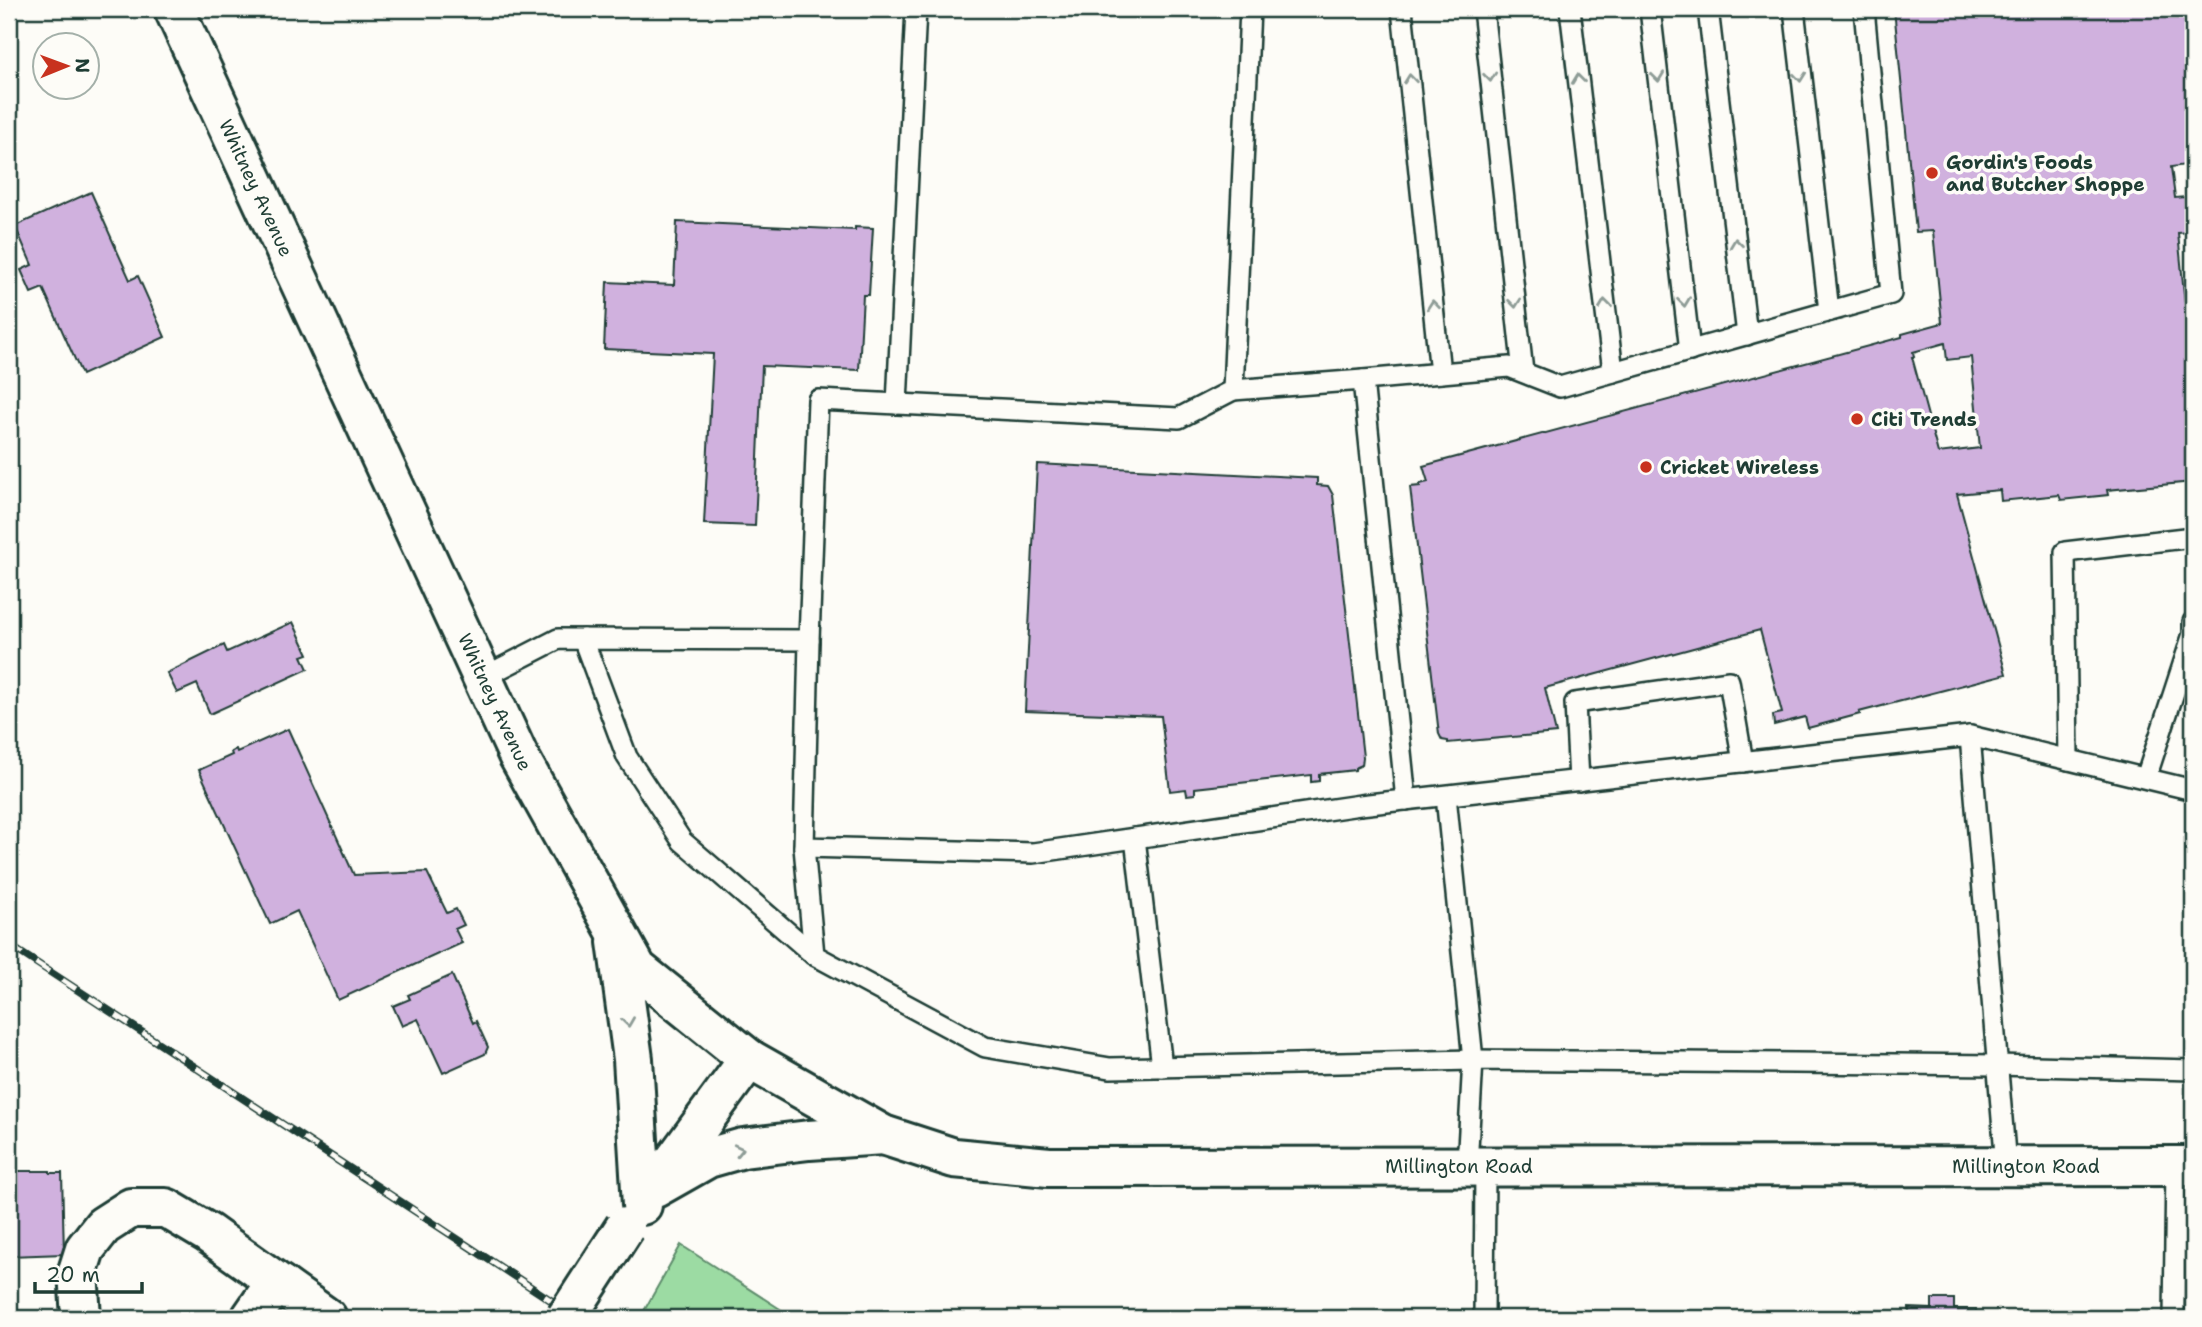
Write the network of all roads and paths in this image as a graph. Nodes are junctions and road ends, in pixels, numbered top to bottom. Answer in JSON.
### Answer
{"nodes":[{"id":1,"x":174,"y":9,"type":"edge"},
{"id":2,"x":916,"y":9,"type":"edge"},
{"id":3,"x":1250,"y":9,"type":"edge"},
{"id":4,"x":1402,"y":9,"type":"edge"},
{"id":5,"x":1483,"y":9,"type":"edge"},
{"id":6,"x":1570,"y":9,"type":"edge"},
{"id":7,"x":1650,"y":9,"type":"edge"},
{"id":8,"x":1708,"y":9,"type":"edge"},
{"id":9,"x":1794,"y":9,"type":"edge"},
{"id":10,"x":1864,"y":9,"type":"edge"},
{"id":11,"x":1829,"y":312,"type":"junction"},
{"id":12,"x":1747,"y":335,"type":"junction"},
{"id":13,"x":1690,"y":351,"type":"junction"},
{"id":14,"x":1522,"y":372,"type":"junction"},
{"id":15,"x":1613,"y":372,"type":"junction"},
{"id":16,"x":1440,"y":373,"type":"junction"},
{"id":17,"x":1363,"y":380,"type":"junction"},
{"id":18,"x":1233,"y":390,"type":"junction"},
{"id":19,"x":897,"y":404,"type":"junction"},
{"id":20,"x":2193,"y":537,"type":"edge"},
{"id":21,"x":2193,"y":622,"type":"edge"},
{"id":22,"x":583,"y":639,"type":"junction"},
{"id":23,"x":809,"y":640,"type":"junction"},
{"id":24,"x":482,"y":678,"type":"junction"},
{"id":25,"x":1970,"y":736,"type":"junction"},
{"id":26,"x":2068,"y":760,"type":"junction"},
{"id":27,"x":1743,"y":762,"type":"junction"},
{"id":28,"x":2146,"y":779,"type":"junction"},
{"id":29,"x":1578,"y":781,"type":"junction"},
{"id":30,"x":2193,"y":790,"type":"edge"},
{"id":31,"x":1446,"y":796,"type":"junction"},
{"id":32,"x":1406,"y":800,"type":"junction"},
{"id":33,"x":1135,"y":838,"type":"junction"},
{"id":34,"x":804,"y":847,"type":"junction"},
{"id":35,"x":615,"y":930,"type":"junction"},
{"id":36,"x":814,"y":955,"type":"junction"},
{"id":37,"x":749,"y":1059,"type":"junction"},
{"id":38,"x":1473,"y":1060,"type":"junction"},
{"id":39,"x":1998,"y":1065,"type":"junction"},
{"id":40,"x":1162,"y":1067,"type":"junction"},
{"id":41,"x":2193,"y":1070,"type":"edge"},
{"id":42,"x":883,"y":1135,"type":"junction"},
{"id":43,"x":1476,"y":1166,"type":"junction"},
{"id":44,"x":2006,"y":1166,"type":"junction"},
{"id":45,"x":2185,"y":1166,"type":"edge"},
{"id":46,"x":641,"y":1207,"type":"junction"},
{"id":47,"x":281,"y":1285,"type":"junction"},
{"id":48,"x":81,"y":1318,"type":"edge"},
{"id":49,"x":251,"y":1318,"type":"edge"},
{"id":50,"x":327,"y":1318,"type":"edge"},
{"id":51,"x":566,"y":1318,"type":"edge"},
{"id":52,"x":1484,"y":1318,"type":"edge"},
{"id":53,"x":2174,"y":1318,"type":"edge"}],
"edges":[{"from":1,"to":24,"type":"main road","name":"Whitney Avenue"},
{"from":2,"to":19,"type":"lane"},
{"from":3,"to":18,"type":"lane"},
{"from":16,"to":4,"type":"lane","one_way":true},
{"from":5,"to":14,"type":"lane","one_way":true},
{"from":15,"to":6,"type":"lane","one_way":true},
{"from":7,"to":13,"type":"lane","one_way":true},
{"from":12,"to":8,"type":"lane","one_way":true},
{"from":9,"to":11,"type":"lane","one_way":true},
{"from":10,"to":11,"type":"lane"},
{"from":11,"to":12,"type":"lane"},
{"from":12,"to":13,"type":"lane"},
{"from":13,"to":15,"type":"lane"},
{"from":14,"to":15,"type":"lane"},
{"from":14,"to":16,"type":"lane"},
{"from":16,"to":17,"type":"lane"},
{"from":17,"to":18,"type":"lane"},
{"from":17,"to":32,"type":"lane"},
{"from":18,"to":19,"type":"lane"},
{"from":19,"to":23,"type":"lane"},
{"from":20,"to":26,"type":"lane"},
{"from":21,"to":28,"type":"lane"},
{"from":22,"to":23,"type":"lane"},
{"from":22,"to":24,"type":"lane"},
{"from":22,"to":36,"type":"lane"},
{"from":23,"to":34,"type":"lane"},
{"from":24,"to":35,"type":"main road","name":"Whitney Avenue"},
{"from":25,"to":26,"type":"lane"},
{"from":25,"to":27,"type":"lane"},
{"from":25,"to":39,"type":"lane"},
{"from":26,"to":28,"type":"lane"},
{"from":27,"to":29,"type":"lane"},
{"from":27,"to":29,"type":"lane"},
{"from":28,"to":30,"type":"lane"},
{"from":29,"to":31,"type":"lane"},
{"from":31,"to":32,"type":"lane"},
{"from":31,"to":38,"type":"lane"},
{"from":32,"to":33,"type":"lane"},
{"from":33,"to":34,"type":"lane"},
{"from":33,"to":40,"type":"lane"},
{"from":34,"to":36,"type":"lane"},
{"from":35,"to":37,"type":"main road","name":"Whitney Avenue"},
{"from":35,"to":46,"type":"main road","one_way":true},
{"from":36,"to":40,"type":"lane"},
{"from":37,"to":42,"type":"main road","name":"Millington Road"},
{"from":37,"to":46,"type":"main road"},
{"from":38,"to":39,"type":"lane"},
{"from":38,"to":40,"type":"lane"},
{"from":38,"to":43,"type":"lane"},
{"from":39,"to":41,"type":"lane"},
{"from":39,"to":44,"type":"lane"},
{"from":42,"to":43,"type":"main road","name":"Millington Road"},
{"from":46,"to":42,"type":"main road","one_way":true},
{"from":43,"to":44,"type":"main road","name":"Millington Road"},
{"from":43,"to":52,"type":"lane"},
{"from":44,"to":45,"type":"main road","name":"Millington Road"},
{"from":45,"to":53,"type":"lane"},
{"from":46,"to":51,"type":"main road","bridge":true},
{"from":47,"to":48,"type":"main road"},
{"from":47,"to":49,"type":"main road"},
{"from":47,"to":50,"type":"main road"}]}
